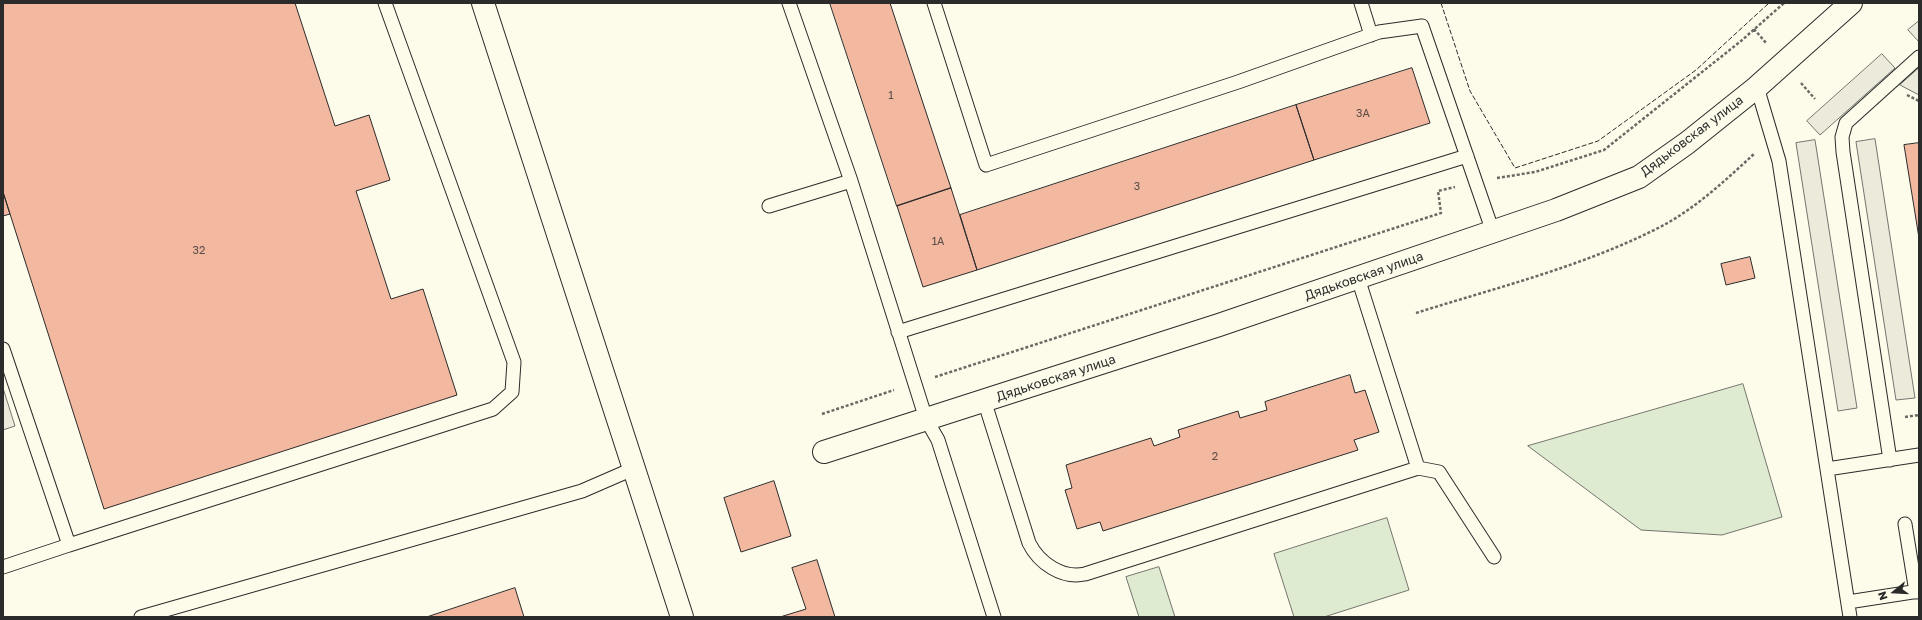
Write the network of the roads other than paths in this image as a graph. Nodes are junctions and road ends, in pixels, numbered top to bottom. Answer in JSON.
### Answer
{"nodes":[{"id":1,"x":385,"y":3,"type":"edge"},
{"id":2,"x":484,"y":3,"type":"edge"},
{"id":3,"x":789,"y":3,"type":"edge"},
{"id":4,"x":934,"y":3,"type":"edge"},
{"id":5,"x":1361,"y":3,"type":"edge"},
{"id":6,"x":1851,"y":3,"type":"edge"},
{"id":7,"x":1371,"y":35,"type":"junction"},
{"id":8,"x":1919,"y":57,"type":"edge"},
{"id":9,"x":1757,"y":87,"type":"junction"},
{"id":10,"x":1467,"y":156,"type":"junction"},
{"id":11,"x":851,"y":181,"type":"junction"},
{"id":12,"x":769,"y":206,"type":"dead end"},
{"id":13,"x":1494,"y":232,"type":"junction"},
{"id":14,"x":1358,"y":278,"type":"junction"},
{"id":15,"x":898,"y":332,"type":"junction"},
{"id":16,"x":3,"y":349,"type":"edge"},
{"id":17,"x":984,"y":400,"type":"junction"},
{"id":18,"x":926,"y":419,"type":"junction"},
{"id":19,"x":824,"y":452,"type":"dead end"},
{"id":20,"x":1919,"y":455,"type":"edge"},
{"id":21,"x":1890,"y":460,"type":"junction"},
{"id":22,"x":635,"y":468,"type":"junction"},
{"id":23,"x":1418,"y":468,"type":"junction"},
{"id":24,"x":1827,"y":470,"type":"junction"},
{"id":25,"x":1905,"y":524,"type":"dead end"},
{"id":26,"x":69,"y":545,"type":"junction"},
{"id":27,"x":1494,"y":557,"type":"dead end"},
{"id":28,"x":3,"y":567,"type":"edge"},
{"id":29,"x":1918,"y":592,"type":"edge"},
{"id":30,"x":1848,"y":602,"type":"junction"},
{"id":31,"x":141,"y":617,"type":"edge"},
{"id":32,"x":682,"y":617,"type":"edge"},
{"id":33,"x":994,"y":617,"type":"edge"},
{"id":34,"x":1850,"y":617,"type":"edge"}],
"edges":[{"from":1,"to":26,"type":"lane"},
{"from":2,"to":22,"type":"street"},
{"from":3,"to":11,"type":"lane"},
{"from":4,"to":7,"type":"lane"},
{"from":5,"to":7,"type":"lane"},
{"from":6,"to":9,"type":"street","name":"Дядьковская улица"},
{"from":7,"to":10,"type":"lane"},
{"from":8,"to":21,"type":"lane"},
{"from":9,"to":13,"type":"street","name":"Дядьковская улица"},
{"from":9,"to":24,"type":"lane"},
{"from":10,"to":13,"type":"lane"},
{"from":10,"to":15,"type":"lane"},
{"from":11,"to":12,"type":"lane"},
{"from":11,"to":15,"type":"lane"},
{"from":13,"to":14,"type":"street","name":"Дядьковская улица"},
{"from":14,"to":17,"type":"street","name":"Дядьковская улица"},
{"from":14,"to":23,"type":"lane"},
{"from":15,"to":18,"type":"lane"},
{"from":16,"to":26,"type":"lane"},
{"from":17,"to":18,"type":"street","name":"Дядьковская улица"},
{"from":17,"to":23,"type":"lane"},
{"from":18,"to":19,"type":"street","name":"Дядьковская улица"},
{"from":18,"to":33,"type":"lane"},
{"from":20,"to":21,"type":"lane"},
{"from":21,"to":24,"type":"lane"},
{"from":22,"to":31,"type":"lane"},
{"from":22,"to":32,"type":"street"},
{"from":23,"to":27,"type":"lane"},
{"from":24,"to":30,"type":"lane"},
{"from":25,"to":29,"type":"lane"},
{"from":26,"to":28,"type":"lane"},
{"from":29,"to":30,"type":"lane"},
{"from":30,"to":34,"type":"lane"}]}
